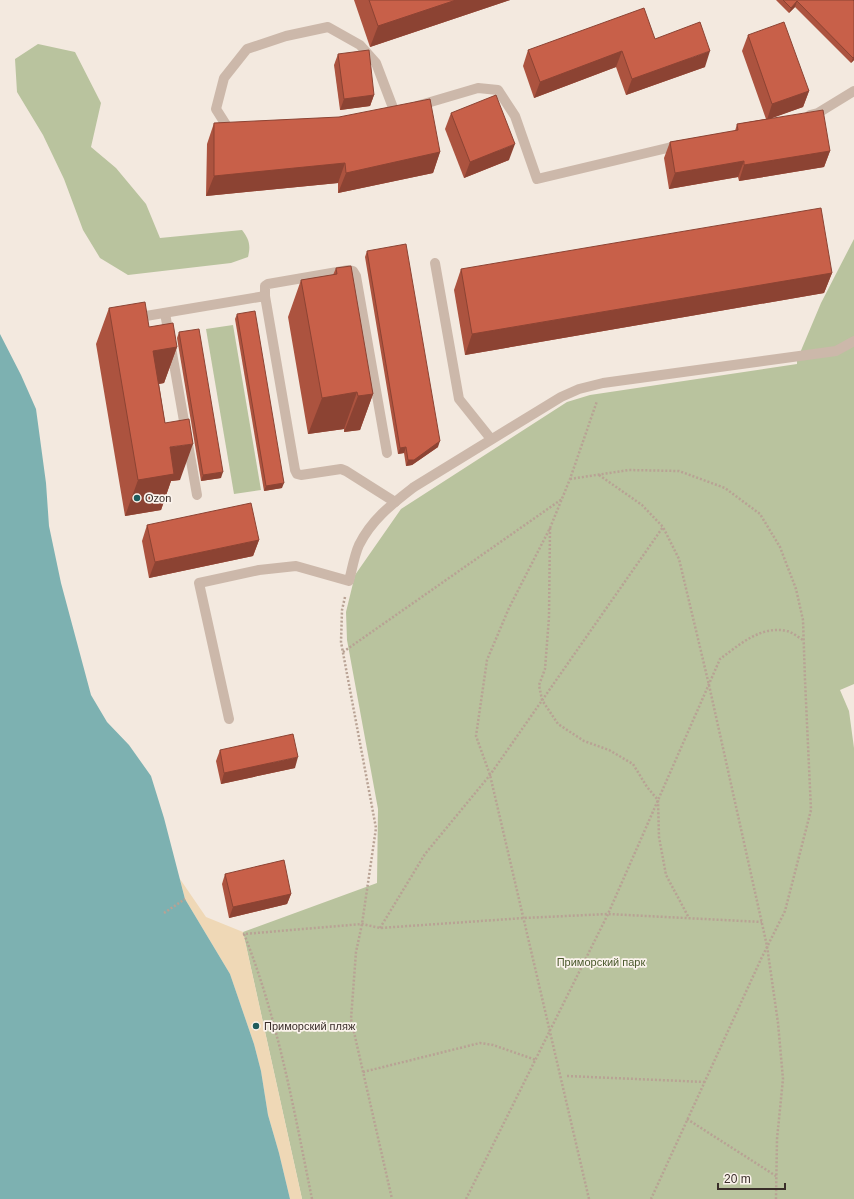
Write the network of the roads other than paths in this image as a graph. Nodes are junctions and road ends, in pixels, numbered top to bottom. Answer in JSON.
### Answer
{"nodes":[{"id":1,"x":854,"y":91,"type":"edge"},
{"id":2,"x":803,"y":117,"type":"edge"},
{"id":3,"x":243,"y":128,"type":"edge"},
{"id":4,"x":689,"y":143,"type":"edge"},
{"id":5,"x":435,"y":263,"type":"dead end"},
{"id":6,"x":265,"y":296,"type":"junction"},
{"id":7,"x":165,"y":312,"type":"junction"},
{"id":8,"x":126,"y":319,"type":"edge"},
{"id":9,"x":854,"y":341,"type":"edge"},
{"id":10,"x":491,"y":439,"type":"junction"},
{"id":11,"x":387,"y":453,"type":"dead end"},
{"id":12,"x":196,"y":495,"type":"dead end"},
{"id":13,"x":395,"y":502,"type":"junction"},
{"id":14,"x":229,"y":720,"type":"dead end"}],
"edges":[{"from":1,"to":2,"type":"lane"},
{"from":3,"to":4,"type":"lane"},
{"from":5,"to":10,"type":"lane"},
{"from":6,"to":7,"type":"lane"},
{"from":6,"to":11,"type":"lane"},
{"from":6,"to":13,"type":"lane"},
{"from":7,"to":8,"type":"lane"},
{"from":7,"to":12,"type":"lane"},
{"from":9,"to":10,"type":"lane"},
{"from":10,"to":13,"type":"lane"},
{"from":13,"to":14,"type":"lane"}]}
